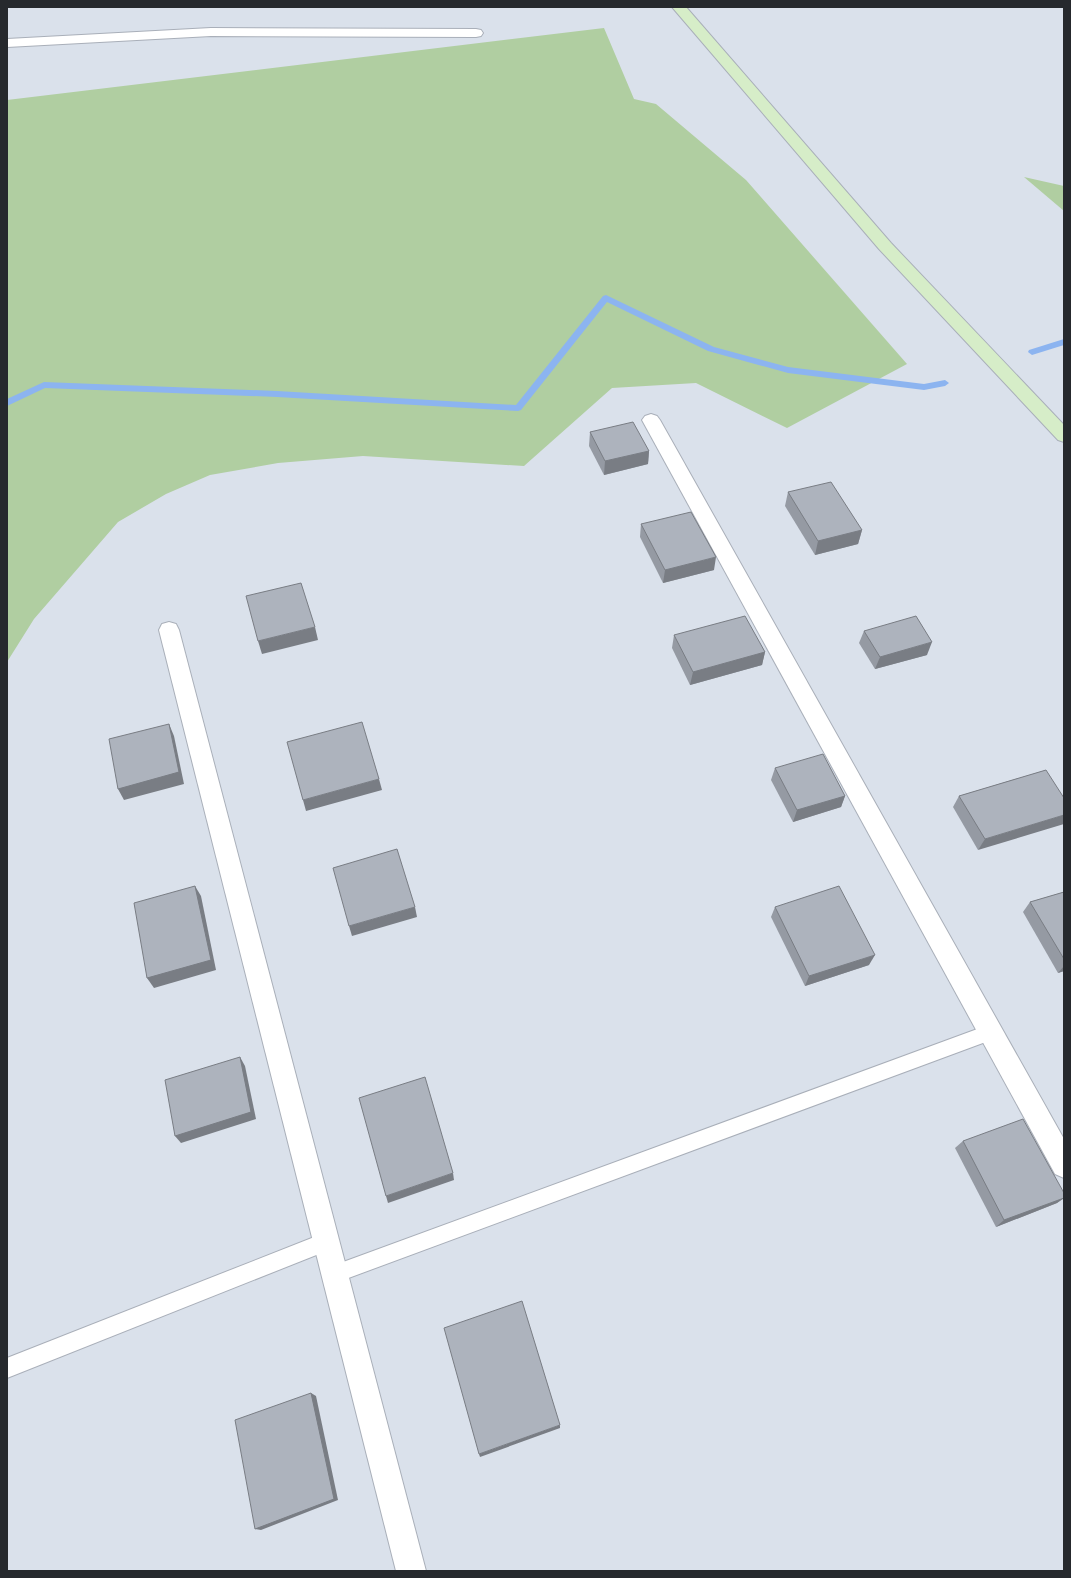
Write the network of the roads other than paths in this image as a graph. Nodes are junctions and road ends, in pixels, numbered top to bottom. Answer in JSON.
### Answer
{"nodes":[{"id":1,"x":679,"y":7,"type":"edge"},
{"id":2,"x":476,"y":33,"type":"dead end"},
{"id":3,"x":7,"y":43,"type":"edge"},
{"id":4,"x":651,"y":420,"type":"dead end"},
{"id":5,"x":1064,"y":436,"type":"edge"},
{"id":6,"x":169,"y":630,"type":"dead end"},
{"id":7,"x":990,"y":1032,"type":"junction"},
{"id":8,"x":1064,"y":1165,"type":"edge"},
{"id":9,"x":327,"y":1241,"type":"junction"},
{"id":10,"x":335,"y":1274,"type":"junction"},
{"id":11,"x":7,"y":1368,"type":"edge"},
{"id":12,"x":411,"y":1571,"type":"edge"}],
"edges":[{"from":1,"to":5,"type":"main road"},
{"from":2,"to":3,"type":"street"},
{"from":4,"to":7,"type":"street"},
{"from":6,"to":9,"type":"street"},
{"from":7,"to":8,"type":"street"},
{"from":7,"to":10,"type":"lane"},
{"from":9,"to":10,"type":"street"},
{"from":9,"to":11,"type":"lane"},
{"from":10,"to":12,"type":"street"}]}
